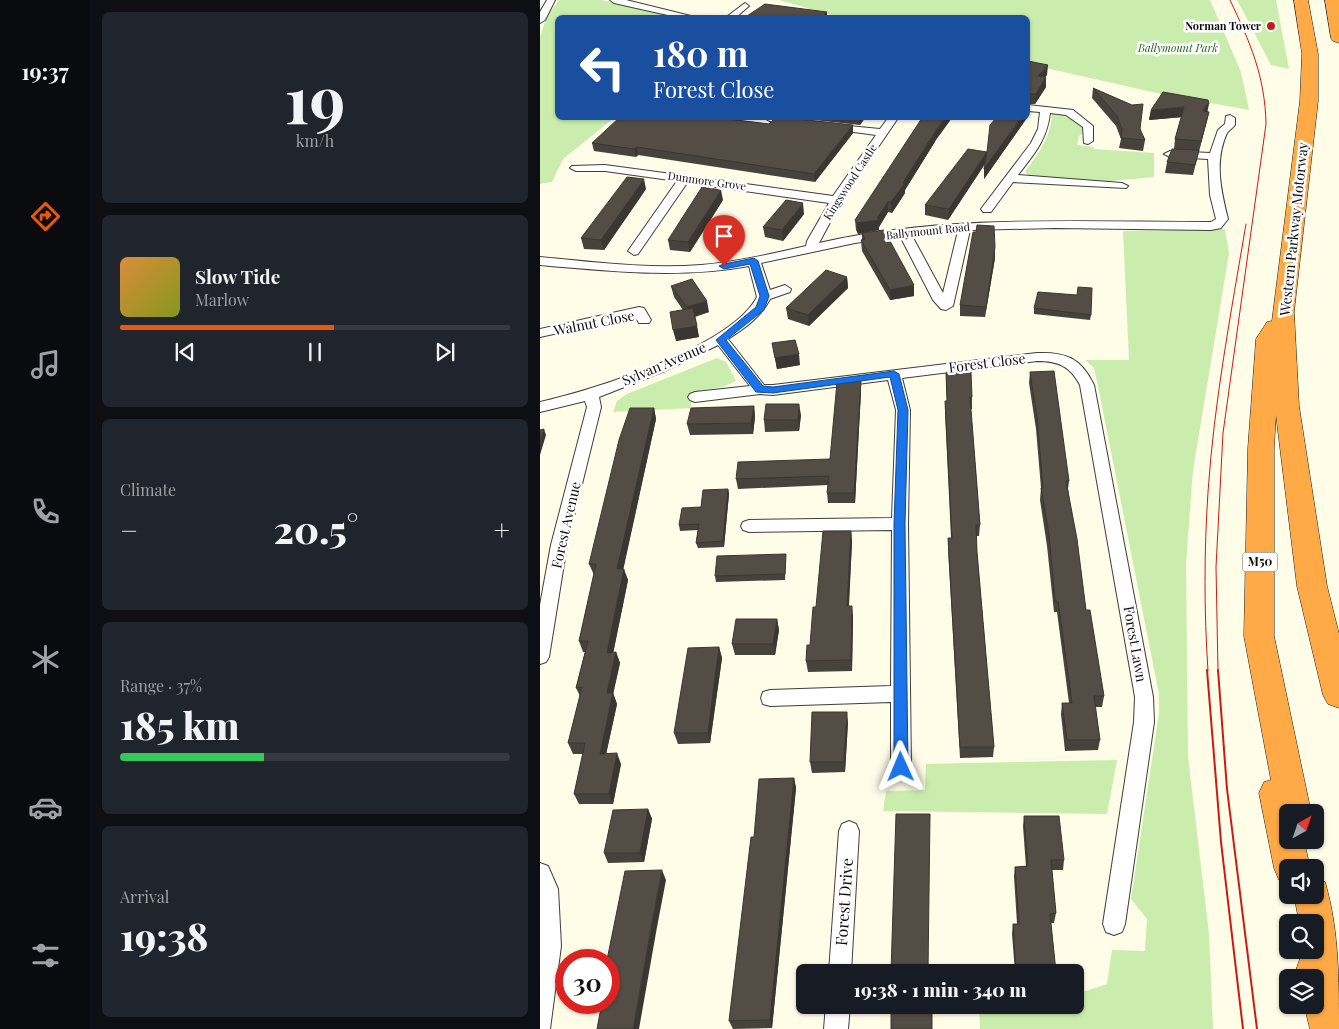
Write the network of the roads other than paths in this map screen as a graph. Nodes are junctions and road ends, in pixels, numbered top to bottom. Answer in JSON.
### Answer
{"nodes":[{"id":1,"x":551,"y":0,"type":"edge"},
{"id":2,"x":614,"y":0,"type":"edge"},
{"id":3,"x":1301,"y":0,"type":"edge"},
{"id":4,"x":1332,"y":0,"type":"edge"},
{"id":5,"x":745,"y":6,"type":"dead end"},
{"id":6,"x":682,"y":15,"type":"edge"},
{"id":7,"x":733,"y":15,"type":"edge"},
{"id":8,"x":540,"y":20,"type":"edge"},
{"id":9,"x":1339,"y":38,"type":"edge"},
{"id":10,"x":1030,"y":108,"type":"edge"},
{"id":11,"x":1046,"y":110,"type":"junction"},
{"id":12,"x":1230,"y":118,"type":"dead end"},
{"id":13,"x":788,"y":120,"type":"edge"},
{"id":14,"x":891,"y":120,"type":"edge"},
{"id":15,"x":882,"y":132,"type":"junction"},
{"id":16,"x":1088,"y":141,"type":"dead end"},
{"id":17,"x":1170,"y":154,"type":"edge"},
{"id":18,"x":1214,"y":156,"type":"junction"},
{"id":19,"x":576,"y":168,"type":"dead end"},
{"id":20,"x":685,"y":178,"type":"junction"},
{"id":21,"x":1010,"y":178,"type":"junction"},
{"id":22,"x":1122,"y":186,"type":"dead end"},
{"id":23,"x":836,"y":200,"type":"junction"},
{"id":24,"x":987,"y":209,"type":"dead end"},
{"id":25,"x":965,"y":226,"type":"junction"},
{"id":26,"x":904,"y":232,"type":"junction"},
{"id":27,"x":812,"y":248,"type":"junction"},
{"id":28,"x":634,"y":251,"type":"dead end"},
{"id":29,"x":540,"y":261,"type":"edge"},
{"id":30,"x":754,"y":261,"type":"junction"},
{"id":31,"x":785,"y":289,"type":"dead end"},
{"id":32,"x":765,"y":296,"type":"junction"},
{"id":33,"x":1283,"y":312,"type":"junction"},
{"id":34,"x":644,"y":320,"type":"dead end"},
{"id":35,"x":540,"y":333,"type":"edge"},
{"id":36,"x":720,"y":340,"type":"junction"},
{"id":37,"x":1078,"y":367,"type":"joint"},
{"id":38,"x":894,"y":374,"type":"junction"},
{"id":39,"x":760,"y":389,"type":"junction"},
{"id":40,"x":591,"y":394,"type":"junction"},
{"id":41,"x":695,"y":397,"type":"dead end"},
{"id":42,"x":540,"y":407,"type":"edge"},
{"id":43,"x":900,"y":524,"type":"junction"},
{"id":44,"x":749,"y":526,"type":"dead end"},
{"id":45,"x":542,"y":633,"type":"edge"},
{"id":46,"x":1259,"y":636,"type":"junction"},
{"id":47,"x":540,"y":657,"type":"edge"},
{"id":48,"x":900,"y":694,"type":"junction"},
{"id":49,"x":1339,"y":695,"type":"edge"},
{"id":50,"x":770,"y":698,"type":"dead end"},
{"id":51,"x":901,"y":767,"type":"dead end"},
{"id":52,"x":1292,"y":804,"type":"edge"},
{"id":53,"x":849,"y":831,"type":"dead end"},
{"id":54,"x":1290,"y":859,"type":"edge"},
{"id":55,"x":540,"y":874,"type":"edge"},
{"id":56,"x":1314,"y":904,"type":"edge"},
{"id":57,"x":1114,"y":924,"type":"dead end"},
{"id":58,"x":1313,"y":959,"type":"edge"},
{"id":59,"x":841,"y":964,"type":"edge"},
{"id":60,"x":1339,"y":994,"type":"edge"},
{"id":61,"x":837,"y":1014,"type":"edge"},
{"id":62,"x":540,"y":1025,"type":"edge"},
{"id":63,"x":836,"y":1029,"type":"edge"},
{"id":64,"x":1330,"y":1029,"type":"edge"}],
"edges":[{"from":1,"to":8,"type":"street"},
{"from":2,"to":6,"type":"street"},
{"from":3,"to":33,"type":"highway","name":"Western Parkway Motorway","number":"M50"},
{"from":4,"to":9,"type":"highway"},
{"from":5,"to":7,"type":"street"},
{"from":10,"to":11,"type":"street"},
{"from":11,"to":16,"type":"street"},
{"from":11,"to":21,"type":"street"},
{"from":12,"to":18,"type":"street","name":"Ballymount Road"},
{"from":13,"to":15,"type":"street"},
{"from":14,"to":15,"type":"street","name":"Kingswood Castle"},
{"from":15,"to":23,"type":"street","name":"Kingswood Castle"},
{"from":17,"to":18,"type":"street"},
{"from":18,"to":25,"type":"street","name":"Ballymount Road"},
{"from":19,"to":20,"type":"street","name":"Dunmore Grove"},
{"from":20,"to":23,"type":"street","name":"Dunmore Grove"},
{"from":20,"to":28,"type":"street"},
{"from":21,"to":22,"type":"street"},
{"from":21,"to":24,"type":"street"},
{"from":23,"to":27,"type":"street","name":"Kingswood Castle"},
{"from":25,"to":26,"type":"street","name":"Ballymount Road"},
{"from":25,"to":26,"type":"street"},
{"from":26,"to":27,"type":"street","name":"Ballymount Road"},
{"from":27,"to":30,"type":"street","name":"Ballymount Road"},
{"from":29,"to":30,"type":"street","name":"Ballymount Road"},
{"from":30,"to":32,"type":"street"},
{"from":31,"to":32,"type":"street"},
{"from":32,"to":36,"type":"street","name":"Sylvan Avenue"},
{"from":33,"to":46,"type":"highway","number":"M50"},
{"from":33,"to":49,"type":"highway","name":"Western Parkway Motorway","number":"M50"},
{"from":34,"to":35,"type":"street","name":"Walnut Close"},
{"from":36,"to":39,"type":"street"},
{"from":36,"to":40,"type":"street","name":"Sylvan Avenue"},
{"from":37,"to":38,"type":"street","name":"Forest Close"},
{"from":37,"to":57,"type":"street","name":"Forest Lawn"},
{"from":38,"to":39,"type":"street","name":"Forest Close"},
{"from":38,"to":43,"type":"street"},
{"from":39,"to":41,"type":"street","name":"Forest Close"},
{"from":40,"to":42,"type":"street","name":"Sylvan Avenue"},
{"from":40,"to":45,"type":"street","name":"Forest Avenue"},
{"from":43,"to":44,"type":"street"},
{"from":43,"to":48,"type":"street"},
{"from":45,"to":47,"type":"street","name":"Forest Avenue"},
{"from":46,"to":52,"type":"highway","number":"M50"},
{"from":46,"to":54,"type":"highway","number":"M50"},
{"from":48,"to":50,"type":"street"},
{"from":48,"to":51,"type":"street"},
{"from":53,"to":59,"type":"street","name":"Forest Drive"},
{"from":55,"to":62,"type":"street"},
{"from":56,"to":60,"type":"highway"},
{"from":58,"to":64,"type":"highway"},
{"from":61,"to":63,"type":"street"}]}
